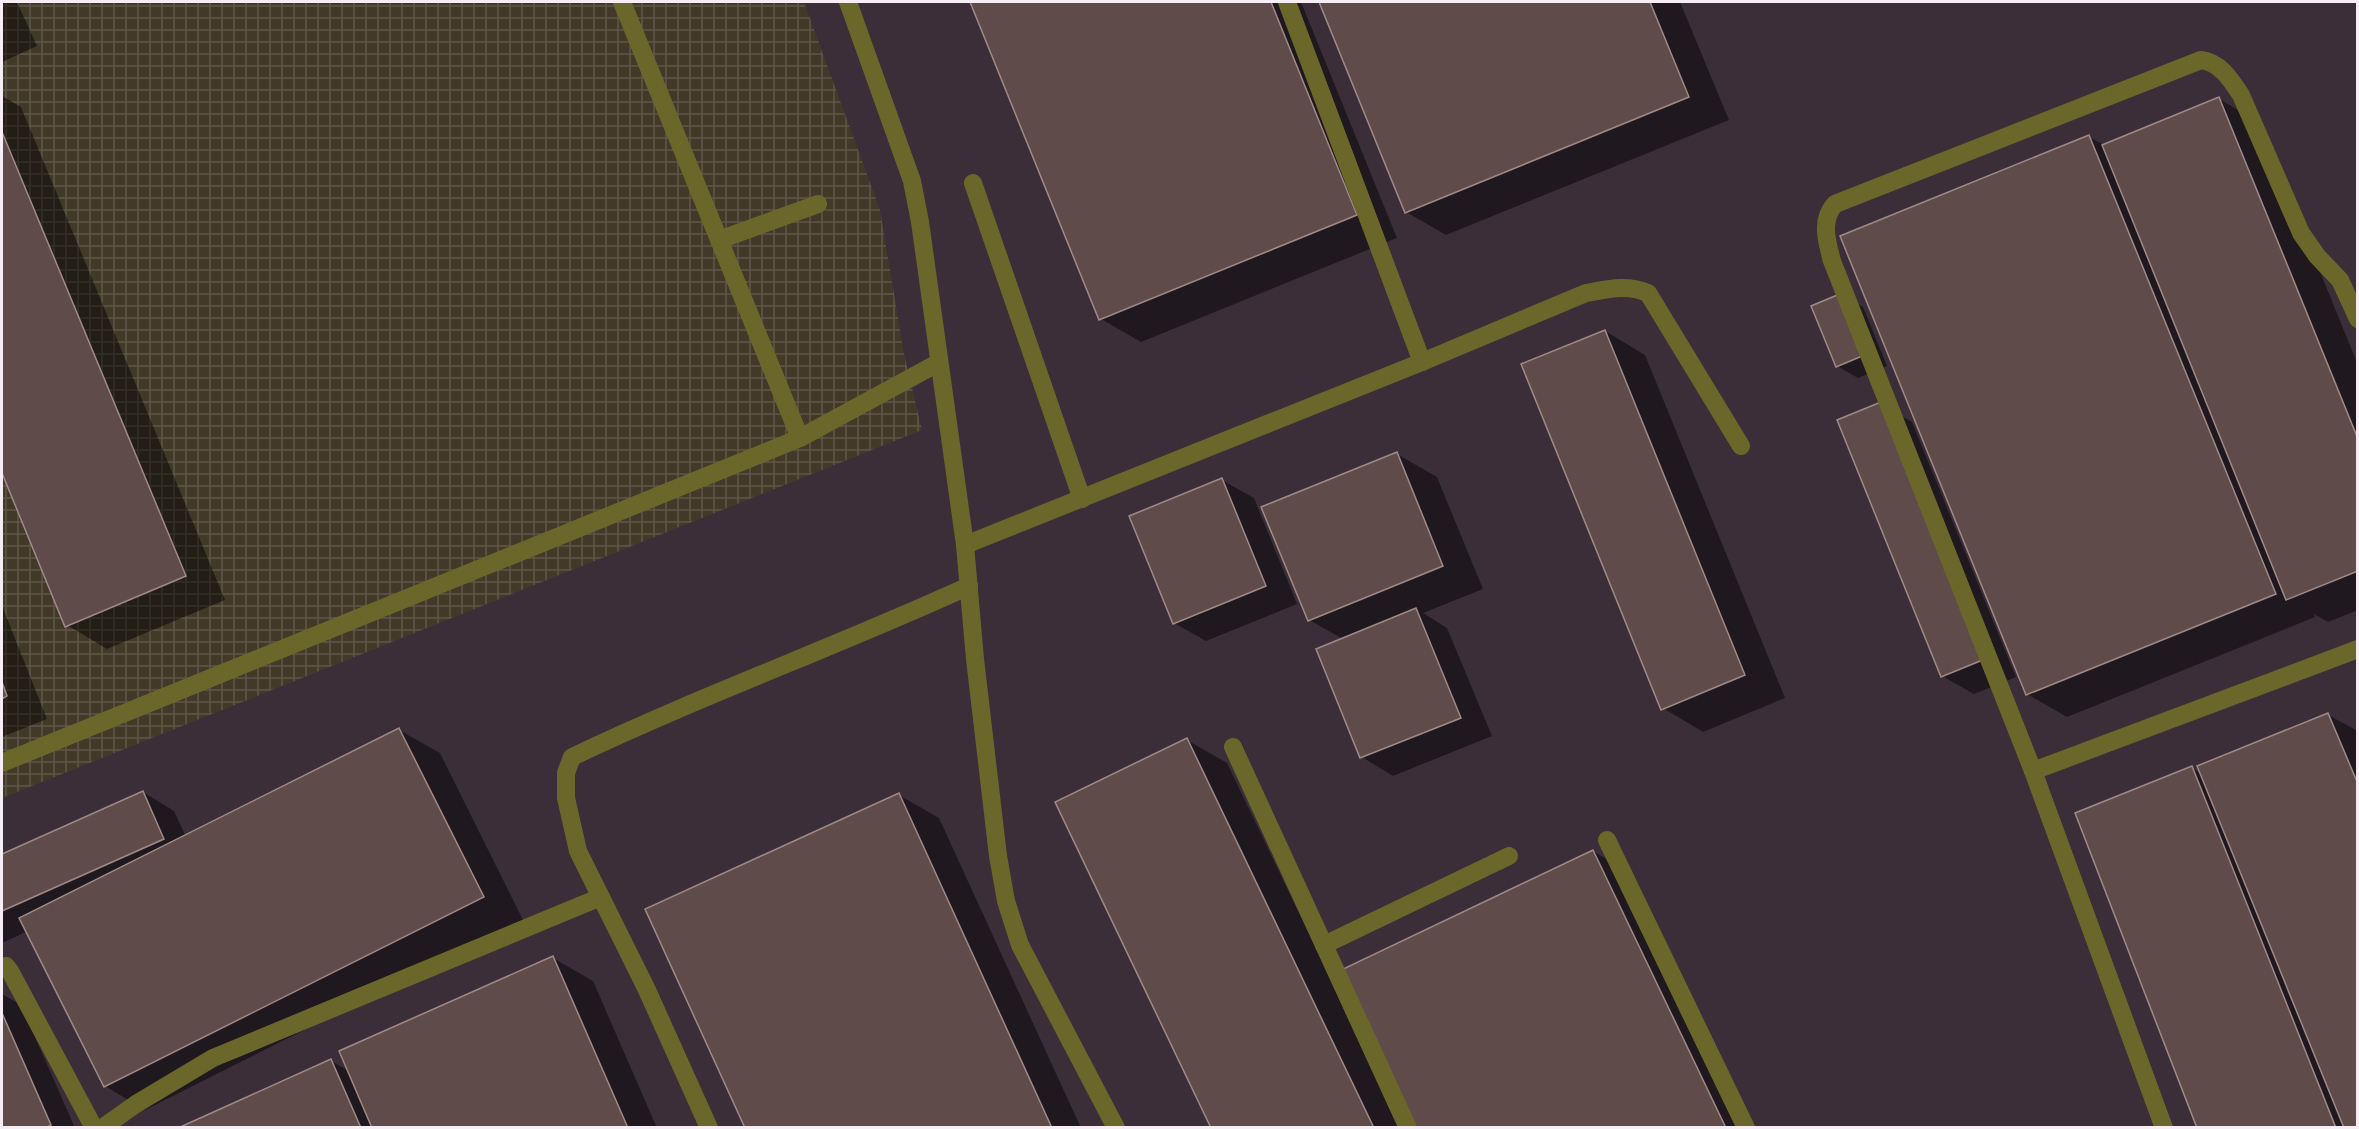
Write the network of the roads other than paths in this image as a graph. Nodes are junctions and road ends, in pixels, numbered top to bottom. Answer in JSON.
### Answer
{"nodes":[{"id":1,"x":622,"y":2,"type":"edge"},
{"id":2,"x":848,"y":2,"type":"edge"},
{"id":3,"x":1287,"y":2,"type":"edge"},
{"id":4,"x":973,"y":183,"type":"dead end"},
{"id":5,"x":818,"y":204,"type":"dead end"},
{"id":6,"x":719,"y":240,"type":"junction"},
{"id":7,"x":2358,"y":319,"type":"edge"},
{"id":8,"x":1422,"y":362,"type":"junction"},
{"id":9,"x":938,"y":363,"type":"junction"},
{"id":10,"x":800,"y":438,"type":"junction"},
{"id":11,"x":1741,"y":446,"type":"dead end"},
{"id":12,"x":1082,"y":499,"type":"junction"},
{"id":13,"x":965,"y":545,"type":"junction"},
{"id":14,"x":969,"y":586,"type":"junction"},
{"id":15,"x":2357,"y":649,"type":"edge"},
{"id":16,"x":1233,"y":747,"type":"dead end"},
{"id":17,"x":2,"y":763,"type":"edge"},
{"id":18,"x":2033,"y":771,"type":"junction"},
{"id":19,"x":1607,"y":840,"type":"dead end"},
{"id":20,"x":1509,"y":856,"type":"dead end"},
{"id":21,"x":601,"y":897,"type":"junction"},
{"id":22,"x":1324,"y":945,"type":"junction"},
{"id":23,"x":2,"y":967,"type":"edge"},
{"id":24,"x":94,"y":1128,"type":"edge"},
{"id":25,"x":102,"y":1128,"type":"edge"},
{"id":26,"x":709,"y":1128,"type":"edge"},
{"id":27,"x":1116,"y":1128,"type":"edge"},
{"id":28,"x":1408,"y":1128,"type":"edge"},
{"id":29,"x":1746,"y":1128,"type":"edge"},
{"id":30,"x":2164,"y":1128,"type":"edge"}],
"edges":[{"from":1,"to":6,"type":"lane"},
{"from":2,"to":9,"type":"lane"},
{"from":3,"to":8,"type":"lane"},
{"from":4,"to":12,"type":"lane"},
{"from":5,"to":6,"type":"lane"},
{"from":6,"to":10,"type":"lane"},
{"from":7,"to":18,"type":"lane"},
{"from":8,"to":11,"type":"lane"},
{"from":8,"to":12,"type":"lane"},
{"from":9,"to":10,"type":"lane"},
{"from":9,"to":13,"type":"lane"},
{"from":10,"to":17,"type":"lane"},
{"from":12,"to":13,"type":"lane"},
{"from":13,"to":14,"type":"lane"},
{"from":14,"to":21,"type":"lane"},
{"from":14,"to":27,"type":"lane"},
{"from":15,"to":18,"type":"lane"},
{"from":16,"to":22,"type":"lane"},
{"from":18,"to":30,"type":"lane"},
{"from":19,"to":29,"type":"lane"},
{"from":20,"to":22,"type":"lane"},
{"from":21,"to":25,"type":"lane"},
{"from":21,"to":26,"type":"lane"},
{"from":22,"to":28,"type":"lane"},
{"from":23,"to":24,"type":"lane"}]}
